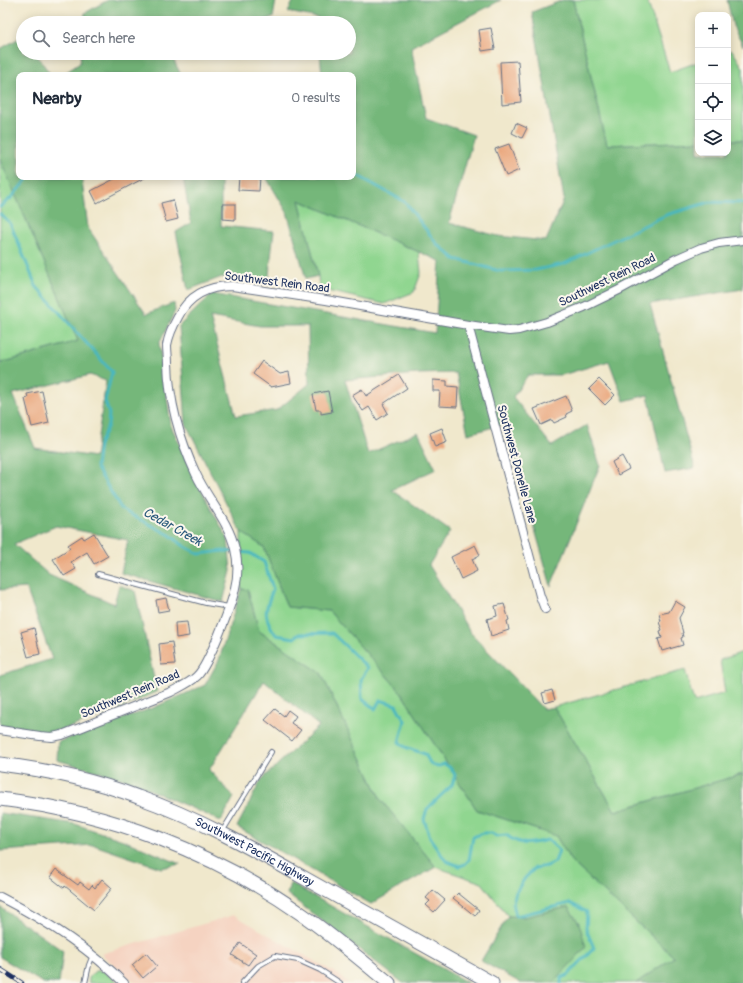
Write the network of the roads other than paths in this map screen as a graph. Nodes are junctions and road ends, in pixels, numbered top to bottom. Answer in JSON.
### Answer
{"nodes":[{"id":1,"x":743,"y":240,"type":"edge"},
{"id":2,"x":468,"y":325,"type":"junction"},
{"id":3,"x":98,"y":574,"type":"dead end"},
{"id":4,"x":229,"y":607,"type":"junction"},
{"id":5,"x":545,"y":609,"type":"dead end"},
{"id":6,"x":0,"y":730,"type":"edge"},
{"id":7,"x":271,"y":752,"type":"dead end"},
{"id":8,"x":0,"y":764,"type":"edge"},
{"id":9,"x":0,"y":799,"type":"edge"},
{"id":10,"x":221,"y":833,"type":"junction"},
{"id":11,"x":0,"y":897,"type":"edge"},
{"id":12,"x":93,"y":955,"type":"junction"},
{"id":13,"x":85,"y":983,"type":"edge"},
{"id":14,"x":124,"y":983,"type":"edge"},
{"id":15,"x":242,"y":983,"type":"edge"},
{"id":16,"x":340,"y":983,"type":"edge"},
{"id":17,"x":389,"y":983,"type":"edge"},
{"id":18,"x":492,"y":983,"type":"edge"}],
"edges":[{"from":1,"to":2,"type":"street","name":"Southwest Rein Road"},
{"from":2,"to":4,"type":"street","name":"Southwest Rein Road"},
{"from":2,"to":5,"type":"street","name":"Southwest Donelle Lane"},
{"from":3,"to":4,"type":"lane"},
{"from":4,"to":6,"type":"street","name":"Southwest Rein Road"},
{"from":7,"to":10,"type":"lane"},
{"from":8,"to":10,"type":"highway","name":"Southwest Pacific Highway"},
{"from":9,"to":17,"type":"highway"},
{"from":10,"to":18,"type":"highway","name":"Southwest Pacific Highway"},
{"from":11,"to":12,"type":"street"},
{"from":12,"to":13,"type":"lane"},
{"from":12,"to":14,"type":"street"},
{"from":15,"to":16,"type":"lane"}]}
